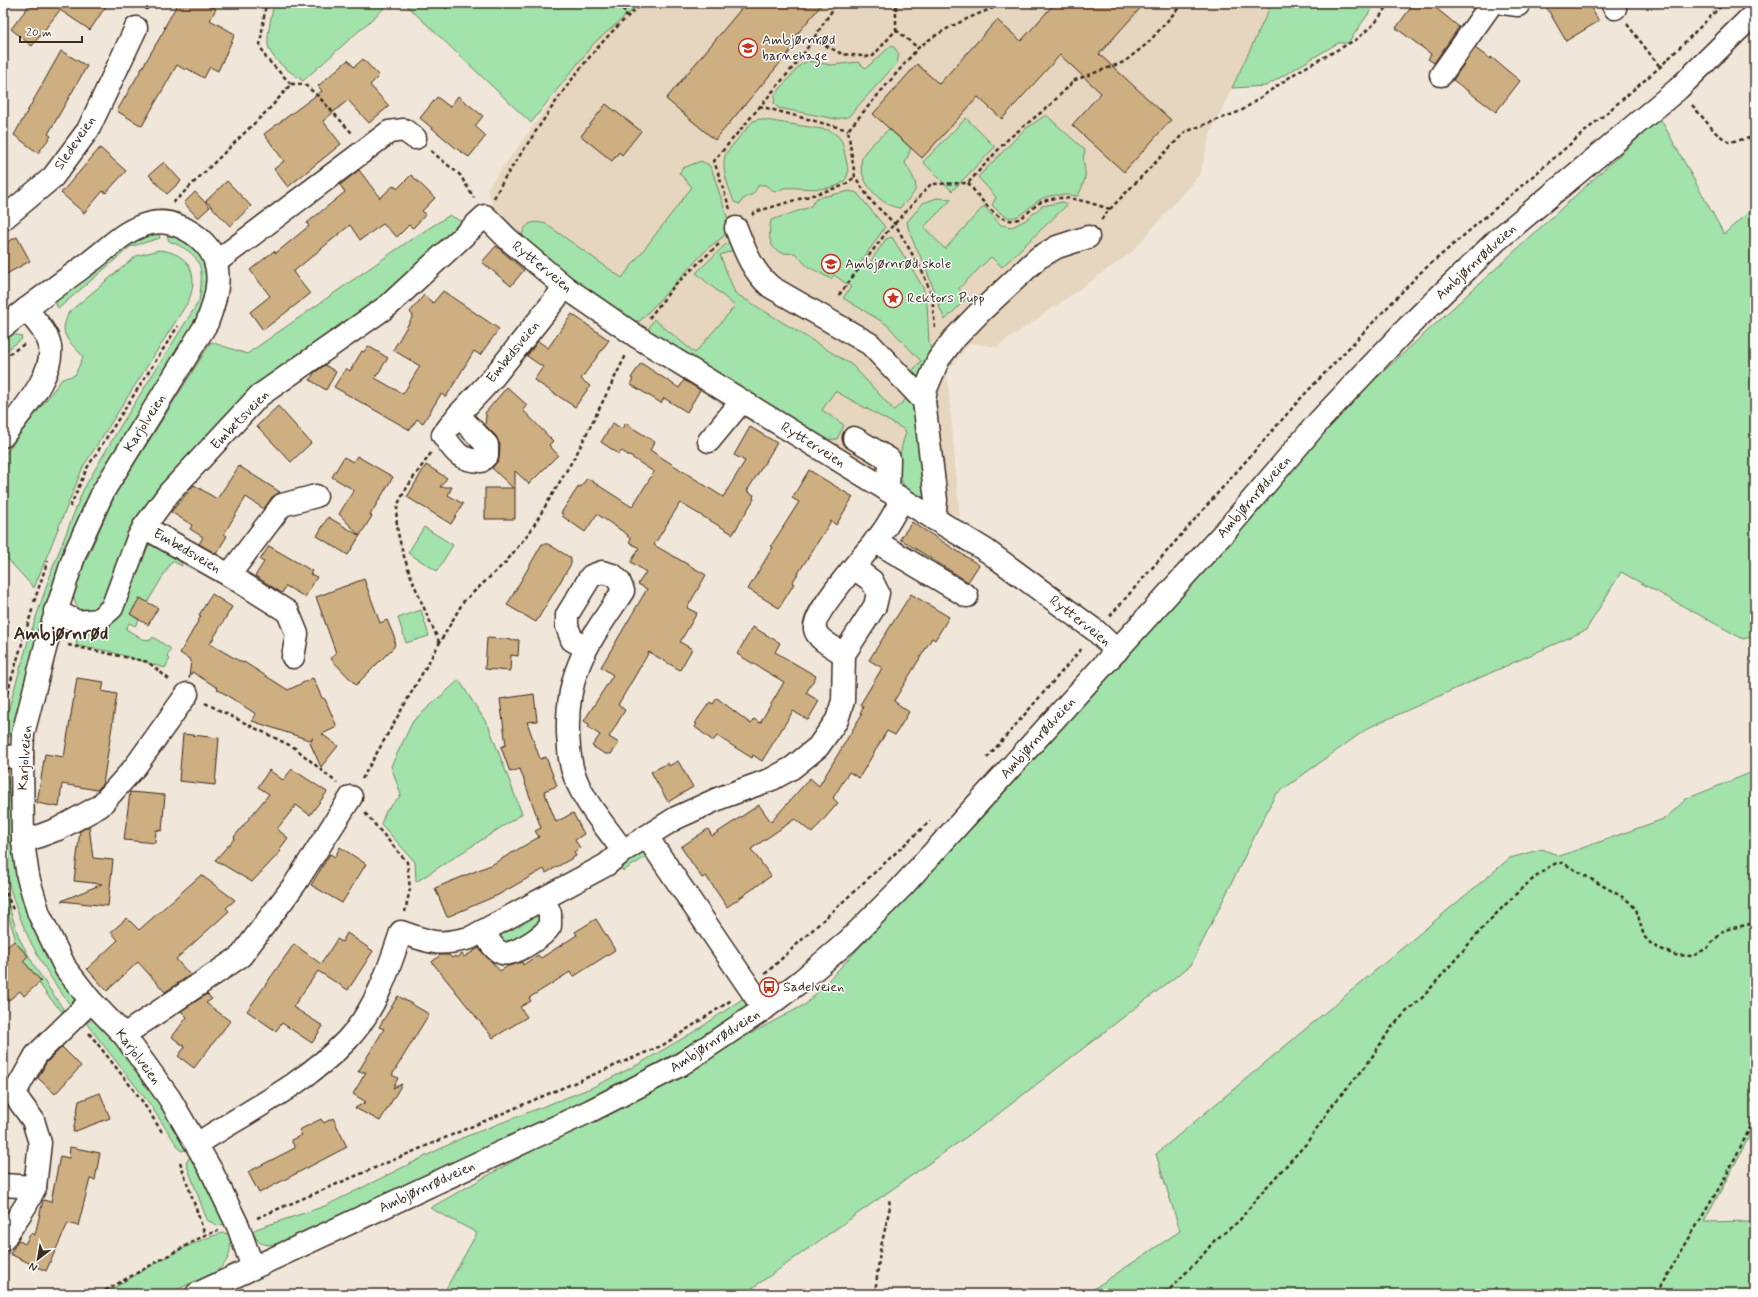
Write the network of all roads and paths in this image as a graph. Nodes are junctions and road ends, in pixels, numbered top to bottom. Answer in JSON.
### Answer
{"nodes":[{"id":1,"x":266,"y":3,"type":"edge"},
{"id":2,"x":450,"y":3,"type":"edge"},
{"id":3,"x":618,"y":3,"type":"edge"},
{"id":4,"x":644,"y":3,"type":"edge"},
{"id":5,"x":837,"y":3,"type":"edge"},
{"id":6,"x":896,"y":3,"type":"edge"},
{"id":7,"x":1006,"y":3,"type":"edge"},
{"id":8,"x":1183,"y":3,"type":"edge"},
{"id":9,"x":1390,"y":3,"type":"edge"},
{"id":10,"x":1492,"y":3,"type":"edge"},
{"id":11,"x":1724,"y":3,"type":"edge"},
{"id":12,"x":1613,"y":6,"type":"edge"},
{"id":13,"x":445,"y":8,"type":"dead end"},
{"id":14,"x":1755,"y":13,"type":"edge"},
{"id":15,"x":626,"y":17,"type":"junction"},
{"id":16,"x":136,"y":28,"type":"dead end"},
{"id":17,"x":896,"y":30,"type":"junction"},
{"id":18,"x":813,"y":39,"type":"junction"},
{"id":19,"x":918,"y":48,"type":"junction"},
{"id":20,"x":1660,"y":67,"type":"junction"},
{"id":21,"x":1440,"y":75,"type":"dead end"},
{"id":22,"x":291,"y":84,"type":"junction"},
{"id":23,"x":1678,"y":89,"type":"junction"},
{"id":24,"x":759,"y":106,"type":"junction"},
{"id":25,"x":848,"y":130,"type":"junction"},
{"id":26,"x":1755,"y":137,"type":"edge"},
{"id":27,"x":415,"y":138,"type":"joint"},
{"id":28,"x":366,"y":149,"type":"junction"},
{"id":29,"x":968,"y":183,"type":"junction"},
{"id":30,"x":172,"y":204,"type":"dead end"},
{"id":31,"x":1110,"y":209,"type":"junction"},
{"id":32,"x":485,"y":216,"type":"junction"},
{"id":33,"x":3,"y":219,"type":"edge"},
{"id":34,"x":895,"y":224,"type":"junction"},
{"id":35,"x":736,"y":228,"type":"joint"},
{"id":36,"x":1088,"y":237,"type":"joint"},
{"id":37,"x":216,"y":262,"type":"junction"},
{"id":38,"x":565,"y":287,"type":"junction"},
{"id":39,"x":839,"y":295,"type":"dead end"},
{"id":40,"x":26,"y":309,"type":"junction"},
{"id":41,"x":180,"y":323,"type":"dead end"},
{"id":42,"x":3,"y":327,"type":"edge"},
{"id":43,"x":42,"y":330,"type":"junction"},
{"id":44,"x":636,"y":336,"type":"junction"},
{"id":45,"x":3,"y":358,"type":"edge"},
{"id":46,"x":938,"y":360,"type":"junction"},
{"id":47,"x":742,"y":400,"type":"junction"},
{"id":48,"x":924,"y":401,"type":"junction"},
{"id":49,"x":458,"y":415,"type":"junction"},
{"id":50,"x":443,"y":435,"type":"junction"},
{"id":51,"x":3,"y":436,"type":"edge"},
{"id":52,"x":854,"y":438,"type":"dead end"},
{"id":53,"x":709,"y":440,"type":"dead end"},
{"id":54,"x":316,"y":496,"type":"dead end"},
{"id":55,"x":895,"y":496,"type":"junction"},
{"id":56,"x":70,"y":509,"type":"dead end"},
{"id":57,"x":934,"y":519,"type":"junction"},
{"id":58,"x":144,"y":527,"type":"junction"},
{"id":59,"x":875,"y":541,"type":"junction"},
{"id":60,"x":50,"y":557,"type":"dead end"},
{"id":61,"x":854,"y":568,"type":"junction"},
{"id":62,"x":229,"y":575,"type":"junction"},
{"id":63,"x":967,"y":596,"type":"dead end"},
{"id":64,"x":55,"y":611,"type":"junction"},
{"id":65,"x":1105,"y":611,"type":"dead end"},
{"id":66,"x":1104,"y":623,"type":"junction"},
{"id":67,"x":47,"y":641,"type":"junction"},
{"id":68,"x":440,"y":644,"type":"junction"},
{"id":69,"x":586,"y":648,"type":"dead end"},
{"id":70,"x":1117,"y":651,"type":"junction"},
{"id":71,"x":844,"y":654,"type":"junction"},
{"id":72,"x":293,"y":657,"type":"dead end"},
{"id":73,"x":187,"y":694,"type":"junction"},
{"id":74,"x":3,"y":707,"type":"edge"},
{"id":75,"x":12,"y":757,"type":"edge"},
{"id":76,"x":983,"y":763,"type":"dead end"},
{"id":77,"x":351,"y":797,"type":"junction"},
{"id":78,"x":936,"y":816,"type":"dead end"},
{"id":79,"x":647,"y":837,"type":"junction"},
{"id":80,"x":23,"y":842,"type":"junction"},
{"id":81,"x":623,"y":852,"type":"junction"},
{"id":82,"x":3,"y":879,"type":"edge"},
{"id":83,"x":543,"y":899,"type":"junction"},
{"id":84,"x":16,"y":915,"type":"dead end"},
{"id":85,"x":1755,"y":923,"type":"edge"},
{"id":86,"x":484,"y":931,"type":"junction"},
{"id":87,"x":401,"y":932,"type":"junction"},
{"id":88,"x":750,"y":988,"type":"junction"},
{"id":89,"x":91,"y":1001,"type":"junction"},
{"id":90,"x":764,"y":1009,"type":"junction"},
{"id":91,"x":75,"y":1016,"type":"junction"},
{"id":92,"x":124,"y":1035,"type":"junction"},
{"id":93,"x":1755,"y":1118,"type":"edge"},
{"id":94,"x":165,"y":1137,"type":"dead end"},
{"id":95,"x":197,"y":1144,"type":"junction"},
{"id":96,"x":178,"y":1156,"type":"dead end"},
{"id":97,"x":3,"y":1185,"type":"edge"},
{"id":98,"x":35,"y":1187,"type":"junction"},
{"id":99,"x":889,"y":1199,"type":"dead end"},
{"id":100,"x":238,"y":1226,"type":"junction"},
{"id":101,"x":205,"y":1235,"type":"junction"},
{"id":102,"x":3,"y":1240,"type":"edge"},
{"id":103,"x":253,"y":1268,"type":"junction"},
{"id":104,"x":99,"y":1294,"type":"edge"},
{"id":105,"x":197,"y":1294,"type":"edge"},
{"id":106,"x":876,"y":1294,"type":"edge"},
{"id":107,"x":1150,"y":1294,"type":"edge"},
{"id":108,"x":1656,"y":1294,"type":"edge"}],
"edges":[{"from":1,"to":22,"type":"path"},
{"from":2,"to":13,"type":"path"},
{"from":3,"to":15,"type":"path"},
{"from":4,"to":15,"type":"path"},
{"from":5,"to":18,"type":"path"},
{"from":6,"to":17,"type":"path"},
{"from":7,"to":19,"type":"path"},
{"from":8,"to":29,"type":"path"},
{"from":9,"to":31,"type":"path"},
{"from":10,"to":21,"type":"street"},
{"from":11,"to":20,"type":"path"},
{"from":12,"to":20,"type":"path"},
{"from":14,"to":23,"type":"street","name":"Ambjørnrødveien"},
{"from":15,"to":32,"type":"path"},
{"from":16,"to":33,"type":"street","name":"Sledeveien"},
{"from":17,"to":18,"type":"path"},
{"from":17,"to":19,"type":"path"},
{"from":18,"to":24,"type":"path"},
{"from":19,"to":25,"type":"path"},
{"from":20,"to":66,"type":"path"},
{"from":22,"to":28,"type":"path"},
{"from":22,"to":30,"type":"path"},
{"from":23,"to":26,"type":"path"},
{"from":23,"to":70,"type":"street","name":"Ambjørnrødveien"},
{"from":24,"to":25,"type":"path"},
{"from":24,"to":35,"type":"path"},
{"from":25,"to":34,"type":"path"},
{"from":27,"to":28,"type":"street"},
{"from":27,"to":32,"type":"path"},
{"from":28,"to":37,"type":"street"},
{"from":29,"to":31,"type":"path"},
{"from":29,"to":34,"type":"path"},
{"from":31,"to":36,"type":"path"},
{"from":32,"to":38,"type":"street","name":"Rytterveien"},
{"from":32,"to":58,"type":"street","name":"Embetsveien"},
{"from":34,"to":39,"type":"path"},
{"from":34,"to":46,"type":"path"},
{"from":35,"to":48,"type":"street"},
{"from":36,"to":46,"type":"street"},
{"from":37,"to":40,"type":"street","name":"Karjolveien"},
{"from":37,"to":64,"type":"street","name":"Karjolveien"},
{"from":38,"to":44,"type":"street","name":"Rytterveien"},
{"from":38,"to":49,"type":"street","name":"Embedsveien"},
{"from":40,"to":42,"type":"street","name":"Karjolveien"},
{"from":40,"to":43,"type":"street"},
{"from":41,"to":56,"type":"path"},
{"from":43,"to":45,"type":"path"},
{"from":43,"to":51,"type":"street"},
{"from":44,"to":47,"type":"street","name":"Rytterveien"},
{"from":44,"to":68,"type":"path"},
{"from":46,"to":48,"type":"street"},
{"from":47,"to":53,"type":"street"},
{"from":47,"to":55,"type":"street","name":"Rytterveien"},
{"from":48,"to":57,"type":"street"},
{"from":49,"to":50,"type":"street","name":"Embedsveien"},
{"from":49,"to":50,"type":"street"},
{"from":50,"to":68,"type":"path"},
{"from":52,"to":55,"type":"street"},
{"from":54,"to":62,"type":"street","name":"Embedsveien"},
{"from":55,"to":57,"type":"street","name":"Rytterveien"},
{"from":55,"to":59,"type":"street"},
{"from":57,"to":66,"type":"street","name":"Rytterveien"},
{"from":58,"to":62,"type":"street","name":"Embedsveien"},
{"from":58,"to":64,"type":"street","name":"Embetsveien"},
{"from":59,"to":61,"type":"street"},
{"from":59,"to":63,"type":"street"},
{"from":60,"to":74,"type":"path"},
{"from":61,"to":71,"type":"street"},
{"from":61,"to":71,"type":"street"},
{"from":62,"to":72,"type":"street","name":"Embedsveien"},
{"from":64,"to":67,"type":"street","name":"Karjolveien"},
{"from":65,"to":66,"type":"path"},
{"from":66,"to":70,"type":"street","name":"Rytterveien"},
{"from":66,"to":76,"type":"path"},
{"from":67,"to":73,"type":"path"},
{"from":67,"to":75,"type":"street","name":"Karjolveien"},
{"from":68,"to":77,"type":"path"},
{"from":69,"to":81,"type":"street"},
{"from":70,"to":90,"type":"street","name":"Ambjørnrødveien"},
{"from":71,"to":79,"type":"street"},
{"from":73,"to":77,"type":"path"},
{"from":73,"to":80,"type":"street"},
{"from":75,"to":80,"type":"street","name":"Karjolveien"},
{"from":77,"to":87,"type":"path"},
{"from":77,"to":92,"type":"street"},
{"from":78,"to":88,"type":"path"},
{"from":79,"to":81,"type":"street"},
{"from":79,"to":88,"type":"street"},
{"from":80,"to":89,"type":"street","name":"Karjolveien"},
{"from":81,"to":83,"type":"street"},
{"from":82,"to":84,"type":"path"},
{"from":83,"to":86,"type":"street"},
{"from":83,"to":86,"type":"street"},
{"from":85,"to":107,"type":"path"},
{"from":86,"to":87,"type":"street"},
{"from":87,"to":95,"type":"street"},
{"from":88,"to":90,"type":"street"},
{"from":88,"to":100,"type":"path"},
{"from":89,"to":91,"type":"street"},
{"from":89,"to":92,"type":"street","name":"Karjolveien"},
{"from":90,"to":103,"type":"street","name":"Ambjørnrødveien"},
{"from":91,"to":94,"type":"path"},
{"from":91,"to":98,"type":"street"},
{"from":92,"to":95,"type":"street","name":"Karjolveien"},
{"from":93,"to":108,"type":"path"},
{"from":95,"to":100,"type":"street","name":"Karjolveien"},
{"from":96,"to":101,"type":"path"},
{"from":97,"to":98,"type":"street"},
{"from":98,"to":102,"type":"street"},
{"from":99,"to":106,"type":"path"},
{"from":100,"to":101,"type":"path"},
{"from":100,"to":103,"type":"street","name":"Karjolveien"},
{"from":101,"to":104,"type":"path"},
{"from":103,"to":105,"type":"street","name":"Ambjørnrødveien"}]}
